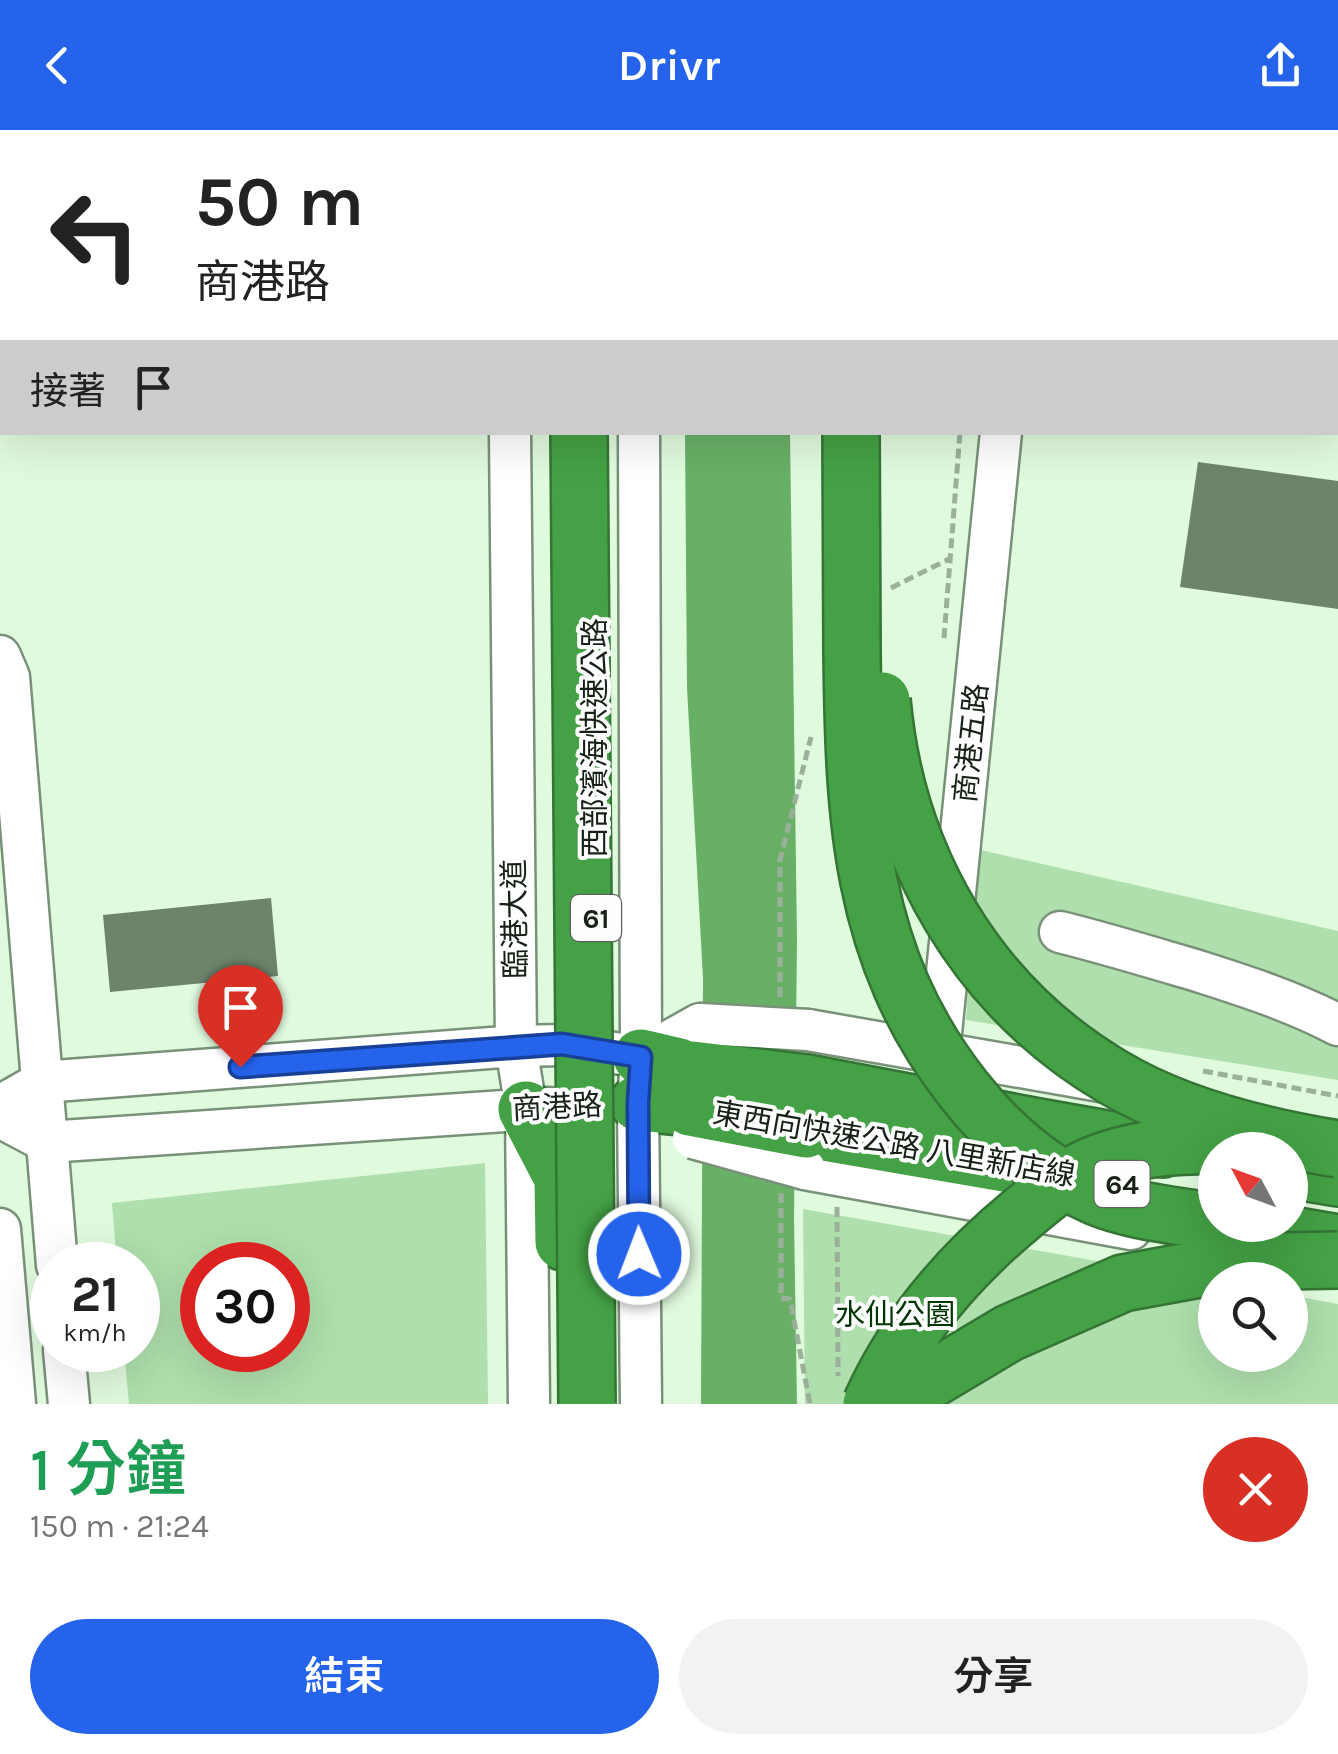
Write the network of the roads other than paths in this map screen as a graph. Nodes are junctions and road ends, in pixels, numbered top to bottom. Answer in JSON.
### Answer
{"nodes":[{"id":1,"x":510,"y":435,"type":"edge"},
{"id":2,"x":548,"y":435,"type":"edge"},
{"id":3,"x":561,"y":435,"type":"edge"},
{"id":4,"x":579,"y":435,"type":"edge"},
{"id":5,"x":592,"y":435,"type":"edge"},
{"id":6,"x":638,"y":435,"type":"edge"},
{"id":7,"x":851,"y":435,"type":"edge"},
{"id":8,"x":869,"y":435,"type":"edge"},
{"id":9,"x":877,"y":435,"type":"edge"},
{"id":10,"x":1002,"y":435,"type":"edge"},
{"id":11,"x":870,"y":597,"type":"road end"},
{"id":12,"x":0,"y":656,"type":"edge"},
{"id":13,"x":1060,"y":932,"type":"dead end"},
{"id":14,"x":1338,"y":1025,"type":"edge"},
{"id":15,"x":562,"y":1044,"type":"junction"},
{"id":16,"x":516,"y":1046,"type":"junction"},
{"id":17,"x":939,"y":1052,"type":"junction"},
{"id":18,"x":42,"y":1082,"type":"junction"},
{"id":19,"x":676,"y":1083,"type":"junction"},
{"id":20,"x":0,"y":1106,"type":"edge"},
{"id":21,"x":526,"y":1108,"type":"junction"},
{"id":22,"x":0,"y":1117,"type":"edge"},
{"id":23,"x":1338,"y":1122,"type":"edge"},
{"id":24,"x":805,"y":1127,"type":"junction"},
{"id":25,"x":47,"y":1142,"type":"junction"},
{"id":26,"x":1030,"y":1147,"type":"junction"},
{"id":27,"x":1198,"y":1147,"type":"edge"},
{"id":28,"x":1338,"y":1150,"type":"edge"},
{"id":29,"x":1198,"y":1156,"type":"edge"},
{"id":30,"x":1308,"y":1159,"type":"edge"},
{"id":31,"x":1338,"y":1164,"type":"edge"},
{"id":32,"x":1308,"y":1173,"type":"edge"},
{"id":33,"x":1338,"y":1178,"type":"edge"},
{"id":34,"x":1198,"y":1194,"type":"edge"},
{"id":35,"x":1308,"y":1214,"type":"edge"},
{"id":36,"x":1198,"y":1219,"type":"edge"},
{"id":37,"x":1338,"y":1219,"type":"edge"},
{"id":38,"x":0,"y":1229,"type":"edge"},
{"id":39,"x":1308,"y":1238,"type":"edge"},
{"id":40,"x":55,"y":1242,"type":"edge"},
{"id":41,"x":1338,"y":1243,"type":"edge"},
{"id":42,"x":1338,"y":1264,"type":"edge"},
{"id":43,"x":66,"y":1372,"type":"edge"},
{"id":44,"x":855,"y":1393,"type":"edge"},
{"id":45,"x":15,"y":1404,"type":"edge"},
{"id":46,"x":69,"y":1404,"type":"edge"},
{"id":47,"x":529,"y":1404,"type":"edge"},
{"id":48,"x":552,"y":1404,"type":"edge"},
{"id":49,"x":564,"y":1404,"type":"edge"},
{"id":50,"x":587,"y":1404,"type":"edge"},
{"id":51,"x":600,"y":1404,"type":"edge"},
{"id":52,"x":640,"y":1404,"type":"edge"},
{"id":53,"x":658,"y":1404,"type":"edge"},
{"id":54,"x":890,"y":1404,"type":"edge"}],
"edges":[{"from":1,"to":16,"type":"street","name":"臨港大道"},
{"from":2,"to":48,"type":"highway","name":"西部濱海快速公路","number":"61"},
{"from":3,"to":15,"type":"street"},
{"from":4,"to":50,"type":"highway","bridge":true},
{"from":5,"to":51,"type":"highway","name":"西部濱海快速公路","number":"61"},
{"from":6,"to":19,"type":"street"},
{"from":7,"to":36,"type":"highway","bridge":true},
{"from":8,"to":11,"type":"street"},
{"from":9,"to":28,"type":"highway","bridge":true},
{"from":10,"to":17,"type":"street","name":"商港五路"},
{"from":12,"to":18,"type":"street"},
{"from":13,"to":14,"type":"street"},
{"from":15,"to":16,"type":"street","name":"商港路"},
{"from":15,"to":19,"type":"street"},
{"from":16,"to":18,"type":"street","name":"商港路"},
{"from":16,"to":21,"type":"street","name":"臨港大道"},
{"from":17,"to":23,"type":"street","name":"商港路"},
{"from":17,"to":24,"type":"street","name":"商港路"},
{"from":18,"to":20,"type":"street","name":"商港路"},
{"from":18,"to":25,"type":"street"},
{"from":19,"to":21,"type":"street","name":"商港路"},
{"from":19,"to":24,"type":"highway","name":"東西向快速公路 八里新店線","bridge":true},
{"from":19,"to":24,"type":"street","name":"商港路","bridge":true},
{"from":19,"to":52,"type":"street"},
{"from":19,"to":53,"type":"street"},
{"from":21,"to":25,"type":"street","name":"商港路"},
{"from":21,"to":47,"type":"street","name":"臨港大道"},
{"from":21,"to":49,"type":"highway"},
{"from":22,"to":25,"type":"street"},
{"from":24,"to":26,"type":"highway","name":"東西向快速公路 八里新店線"},
{"from":24,"to":42,"type":"street","name":"商港路"},
{"from":25,"to":40,"type":"street"},
{"from":26,"to":29,"type":"highway","name":"東西向快速公路 八里新店線","number":"64"},
{"from":26,"to":34,"type":"highway","name":"東西向快速公路 八里新店線","number":"64"},
{"from":27,"to":44,"type":"highway","bridge":true},
{"from":30,"to":31,"type":"highway"},
{"from":32,"to":33,"type":"highway"},
{"from":35,"to":37,"type":"highway"},
{"from":38,"to":45,"type":"street"},
{"from":39,"to":41,"type":"highway"},
{"from":42,"to":54,"type":"highway","bridge":true},
{"from":43,"to":46,"type":"street"}]}
